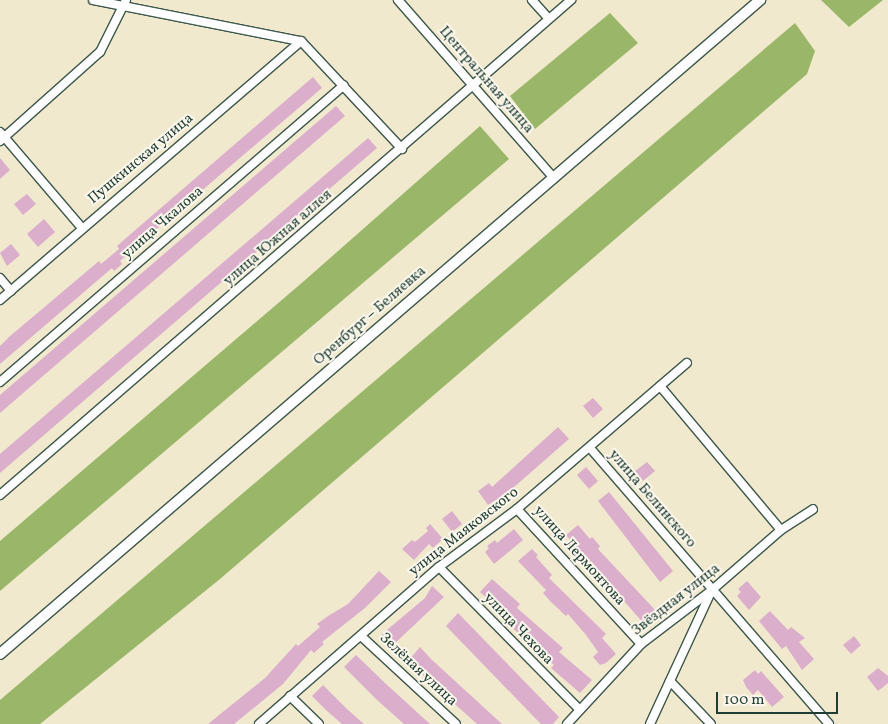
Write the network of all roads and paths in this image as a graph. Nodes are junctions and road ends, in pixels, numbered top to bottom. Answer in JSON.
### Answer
{"nodes":[{"id":1,"x":93,"y":0,"type":"edge"},
{"id":2,"x":398,"y":0,"type":"edge"},
{"id":3,"x":532,"y":0,"type":"edge"},
{"id":4,"x":571,"y":0,"type":"edge"},
{"id":5,"x":760,"y":0,"type":"edge"},
{"id":6,"x":125,"y":3,"type":"edge"},
{"id":7,"x":548,"y":19,"type":"junction"},
{"id":8,"x":301,"y":41,"type":"junction"},
{"id":9,"x":344,"y":85,"type":"junction"},
{"id":10,"x":472,"y":86,"type":"junction"},
{"id":11,"x":2,"y":137,"type":"edge"},
{"id":12,"x":402,"y":149,"type":"junction"},
{"id":13,"x":554,"y":178,"type":"junction"},
{"id":14,"x":82,"y":228,"type":"junction"},
{"id":15,"x":0,"y":278,"type":"edge"},
{"id":16,"x":10,"y":291,"type":"junction"},
{"id":17,"x":0,"y":300,"type":"edge"},
{"id":18,"x":687,"y":363,"type":"dead end"},
{"id":19,"x":0,"y":382,"type":"edge"},
{"id":20,"x":660,"y":386,"type":"junction"},
{"id":21,"x":590,"y":448,"type":"junction"},
{"id":22,"x":0,"y":495,"type":"edge"},
{"id":23,"x":517,"y":509,"type":"junction"},
{"id":24,"x":813,"y":509,"type":"dead end"},
{"id":25,"x":781,"y":530,"type":"junction"},
{"id":26,"x":439,"y":567,"type":"junction"},
{"id":27,"x":712,"y":590,"type":"junction"},
{"id":28,"x":361,"y":636,"type":"junction"},
{"id":29,"x":641,"y":644,"type":"junction"},
{"id":30,"x":0,"y":654,"type":"edge"},
{"id":31,"x":670,"y":681,"type":"junction"},
{"id":32,"x":290,"y":696,"type":"junction"},
{"id":33,"x":579,"y":709,"type":"junction"},
{"id":34,"x":259,"y":724,"type":"edge"},
{"id":35,"x":319,"y":724,"type":"edge"},
{"id":36,"x":456,"y":724,"type":"edge"},
{"id":37,"x":567,"y":724,"type":"edge"},
{"id":38,"x":650,"y":724,"type":"edge"},
{"id":39,"x":711,"y":724,"type":"edge"},
{"id":40,"x":829,"y":724,"type":"edge"}],
"edges":[{"from":1,"to":6,"type":"street"},
{"from":2,"to":10,"type":"street","name":"Центральная улица"},
{"from":3,"to":7,"type":"street"},
{"from":4,"to":7,"type":"street","name":"улица Южная аллея"},
{"from":5,"to":13,"type":"main road","name":"Оренбург – Беляевка"},
{"from":6,"to":8,"type":"street"},
{"from":6,"to":11,"type":"street"},
{"from":7,"to":10,"type":"street","name":"улица Южная аллея"},
{"from":8,"to":9,"type":"street"},
{"from":8,"to":14,"type":"street","name":"Пушкинская улица"},
{"from":9,"to":12,"type":"street"},
{"from":9,"to":19,"type":"street","name":"улица Чкалова"},
{"from":10,"to":12,"type":"street","name":"улица Южная аллея"},
{"from":10,"to":13,"type":"street","name":"Центральная улица"},
{"from":11,"to":14,"type":"street"},
{"from":12,"to":22,"type":"street","name":"улица Южная аллея"},
{"from":13,"to":30,"type":"main road","name":"Оренбург – Беляевка"},
{"from":14,"to":16,"type":"street","name":"Пушкинская улица"},
{"from":15,"to":16,"type":"street"},
{"from":16,"to":17,"type":"street","name":"Пушкинская улица"},
{"from":18,"to":20,"type":"street","name":"улица Маяковского"},
{"from":20,"to":21,"type":"street","name":"улица Маяковского"},
{"from":20,"to":25,"type":"street"},
{"from":21,"to":23,"type":"street","name":"улица Маяковского"},
{"from":21,"to":27,"type":"street","name":"улица Белинского"},
{"from":23,"to":26,"type":"street","name":"улица Маяковского"},
{"from":23,"to":29,"type":"street","name":"улица Лермонтова"},
{"from":24,"to":25,"type":"street","name":"Звёздная улица"},
{"from":25,"to":27,"type":"street","name":"Звёздная улица"},
{"from":26,"to":28,"type":"street","name":"улица Маяковского"},
{"from":26,"to":33,"type":"street","name":"улица Чехова"},
{"from":27,"to":29,"type":"street","name":"Звёздная улица"},
{"from":27,"to":31,"type":"street"},
{"from":27,"to":40,"type":"street","name":"улица Белинского"},
{"from":28,"to":32,"type":"street","name":"улица Маяковского"},
{"from":28,"to":36,"type":"street","name":"Зелёная улица"},
{"from":29,"to":33,"type":"street","name":"Звёздная улица"},
{"from":31,"to":38,"type":"street"},
{"from":31,"to":39,"type":"street"},
{"from":32,"to":34,"type":"street","name":"улица Маяковского"},
{"from":32,"to":35,"type":"street"},
{"from":33,"to":37,"type":"street","name":"Звёздная улица"}]}
